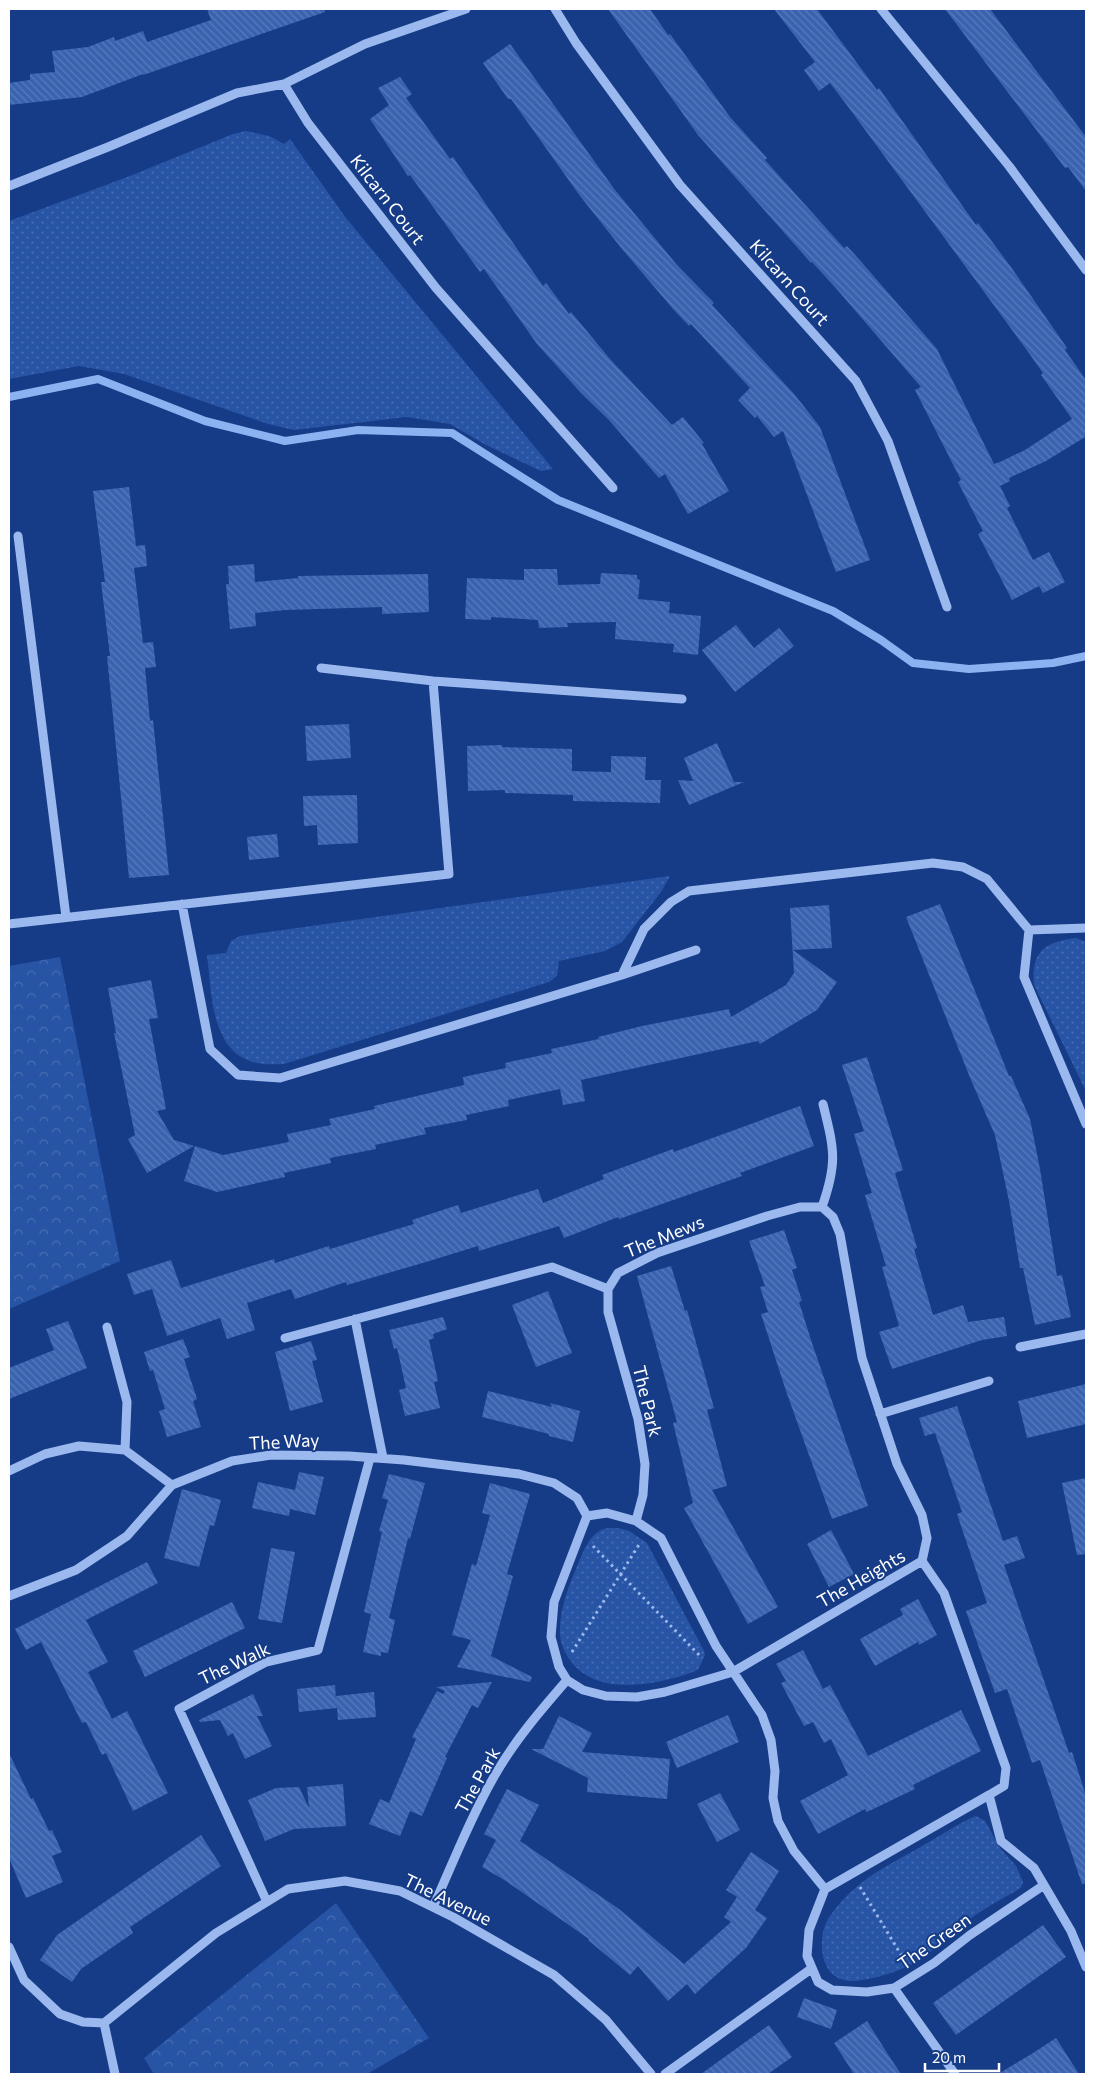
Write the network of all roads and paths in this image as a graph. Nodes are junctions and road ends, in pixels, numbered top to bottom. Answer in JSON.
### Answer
{"nodes":[{"id":1,"x":466,"y":9,"type":"edge"},
{"id":2,"x":555,"y":9,"type":"edge"},
{"id":3,"x":881,"y":9,"type":"edge"},
{"id":4,"x":284,"y":84,"type":"junction"},
{"id":5,"x":9,"y":186,"type":"edge"},
{"id":6,"x":1086,"y":270,"type":"edge"},
{"id":7,"x":613,"y":488,"type":"dead end"},
{"id":8,"x":18,"y":536,"type":"dead end"},
{"id":9,"x":947,"y":606,"type":"dead end"},
{"id":10,"x":321,"y":668,"type":"dead end"},
{"id":11,"x":433,"y":681,"type":"junction"},
{"id":12,"x":682,"y":699,"type":"dead end"},
{"id":13,"x":182,"y":904,"type":"junction"},
{"id":14,"x":66,"y":917,"type":"junction"},
{"id":15,"x":9,"y":924,"type":"edge"},
{"id":16,"x":1086,"y":928,"type":"edge"},
{"id":17,"x":1029,"y":930,"type":"junction"},
{"id":18,"x":696,"y":950,"type":"dead end"},
{"id":19,"x":622,"y":975,"type":"junction"},
{"id":20,"x":823,"y":1104,"type":"dead end"},
{"id":21,"x":1086,"y":1124,"type":"edge"},
{"id":22,"x":822,"y":1208,"type":"junction"},
{"id":23,"x":608,"y":1289,"type":"junction"},
{"id":24,"x":355,"y":1319,"type":"junction"},
{"id":25,"x":107,"y":1327,"type":"dead end"},
{"id":26,"x":1086,"y":1334,"type":"edge"},
{"id":27,"x":285,"y":1338,"type":"dead end"},
{"id":28,"x":1020,"y":1347,"type":"dead end"},
{"id":29,"x":989,"y":1382,"type":"dead end"},
{"id":30,"x":880,"y":1414,"type":"junction"},
{"id":31,"x":125,"y":1450,"type":"junction"},
{"id":32,"x":370,"y":1458,"type":"junction"},
{"id":33,"x":383,"y":1458,"type":"junction"},
{"id":34,"x":9,"y":1472,"type":"edge"},
{"id":35,"x":172,"y":1485,"type":"junction"},
{"id":36,"x":587,"y":1516,"type":"junction"},
{"id":37,"x":636,"y":1521,"type":"junction"},
{"id":38,"x":649,"y":1529,"type":"junction"},
{"id":39,"x":580,"y":1533,"type":"junction"},
{"id":40,"x":922,"y":1561,"type":"junction"},
{"id":41,"x":621,"y":1574,"type":"junction"},
{"id":42,"x":9,"y":1596,"type":"edge"},
{"id":43,"x":561,"y":1670,"type":"junction"},
{"id":44,"x":733,"y":1672,"type":"junction"},
{"id":45,"x":719,"y":1676,"type":"junction"},
{"id":46,"x":567,"y":1680,"type":"junction"},
{"id":47,"x":989,"y":1795,"type":"junction"},
{"id":48,"x":852,"y":1874,"type":"junction"},
{"id":49,"x":1044,"y":1886,"type":"junction"},
{"id":50,"x":825,"y":1889,"type":"junction"},
{"id":51,"x":267,"y":1902,"type":"junction"},
{"id":52,"x":434,"y":1907,"type":"junction"},
{"id":53,"x":9,"y":1947,"type":"edge"},
{"id":54,"x":1086,"y":1967,"type":"edge"},
{"id":55,"x":811,"y":1969,"type":"junction"},
{"id":56,"x":914,"y":1976,"type":"junction"},
{"id":57,"x":894,"y":1988,"type":"junction"},
{"id":58,"x":104,"y":2024,"type":"junction"},
{"id":59,"x":115,"y":2074,"type":"edge"},
{"id":60,"x":651,"y":2074,"type":"edge"},
{"id":61,"x":665,"y":2074,"type":"edge"},
{"id":62,"x":955,"y":2074,"type":"edge"}],
"edges":[{"from":1,"to":4,"type":"street"},
{"from":2,"to":9,"type":"street","name":"Kilcarn Court"},
{"from":3,"to":6,"type":"street"},
{"from":4,"to":5,"type":"street"},
{"from":4,"to":7,"type":"street","name":"Kilcarn Court"},
{"from":8,"to":14,"type":"street"},
{"from":10,"to":11,"type":"street"},
{"from":11,"to":12,"type":"street"},
{"from":11,"to":13,"type":"street"},
{"from":13,"to":14,"type":"street"},
{"from":13,"to":19,"type":"street"},
{"from":14,"to":15,"type":"street"},
{"from":16,"to":17,"type":"street"},
{"from":17,"to":19,"type":"street"},
{"from":17,"to":21,"type":"street"},
{"from":18,"to":19,"type":"street"},
{"from":20,"to":22,"type":"street"},
{"from":22,"to":23,"type":"street","name":"The Mews"},
{"from":22,"to":30,"type":"street","name":"The Heights"},
{"from":23,"to":24,"type":"street"},
{"from":23,"to":37,"type":"street","name":"The Park"},
{"from":24,"to":27,"type":"street"},
{"from":24,"to":33,"type":"street"},
{"from":25,"to":31,"type":"street"},
{"from":26,"to":28,"type":"street"},
{"from":29,"to":30,"type":"street"},
{"from":30,"to":40,"type":"street","name":"The Heights"},
{"from":31,"to":34,"type":"street"},
{"from":31,"to":35,"type":"street"},
{"from":32,"to":33,"type":"street","name":"The Way"},
{"from":32,"to":35,"type":"street","name":"The Way"},
{"from":32,"to":51,"type":"street","name":"The Walk"},
{"from":33,"to":36,"type":"street","name":"The Way"},
{"from":35,"to":42,"type":"street","name":"The Way"},
{"from":36,"to":37,"type":"street"},
{"from":36,"to":39,"type":"street"},
{"from":37,"to":38,"type":"street"},
{"from":38,"to":41,"type":"path"},
{"from":38,"to":44,"type":"street"},
{"from":39,"to":41,"type":"path"},
{"from":39,"to":43,"type":"street"},
{"from":40,"to":44,"type":"street","name":"The Heights"},
{"from":40,"to":47,"type":"street"},
{"from":41,"to":43,"type":"path"},
{"from":41,"to":45,"type":"path"},
{"from":43,"to":46,"type":"street"},
{"from":44,"to":45,"type":"street"},
{"from":44,"to":50,"type":"street"},
{"from":45,"to":46,"type":"street"},
{"from":46,"to":52,"type":"street","name":"The Park"},
{"from":47,"to":48,"type":"street"},
{"from":47,"to":49,"type":"street"},
{"from":48,"to":50,"type":"street"},
{"from":48,"to":56,"type":"path"},
{"from":49,"to":54,"type":"street"},
{"from":49,"to":56,"type":"street","name":"The Green"},
{"from":50,"to":55,"type":"street"},
{"from":51,"to":52,"type":"street","name":"The Avenue"},
{"from":51,"to":58,"type":"street","name":"The Avenue"},
{"from":52,"to":60,"type":"street","name":"The Avenue"},
{"from":53,"to":58,"type":"street"},
{"from":55,"to":57,"type":"street","name":"The Green"},
{"from":55,"to":61,"type":"street"},
{"from":56,"to":57,"type":"street","name":"The Green"},
{"from":57,"to":62,"type":"street"},
{"from":58,"to":59,"type":"street"}]}
